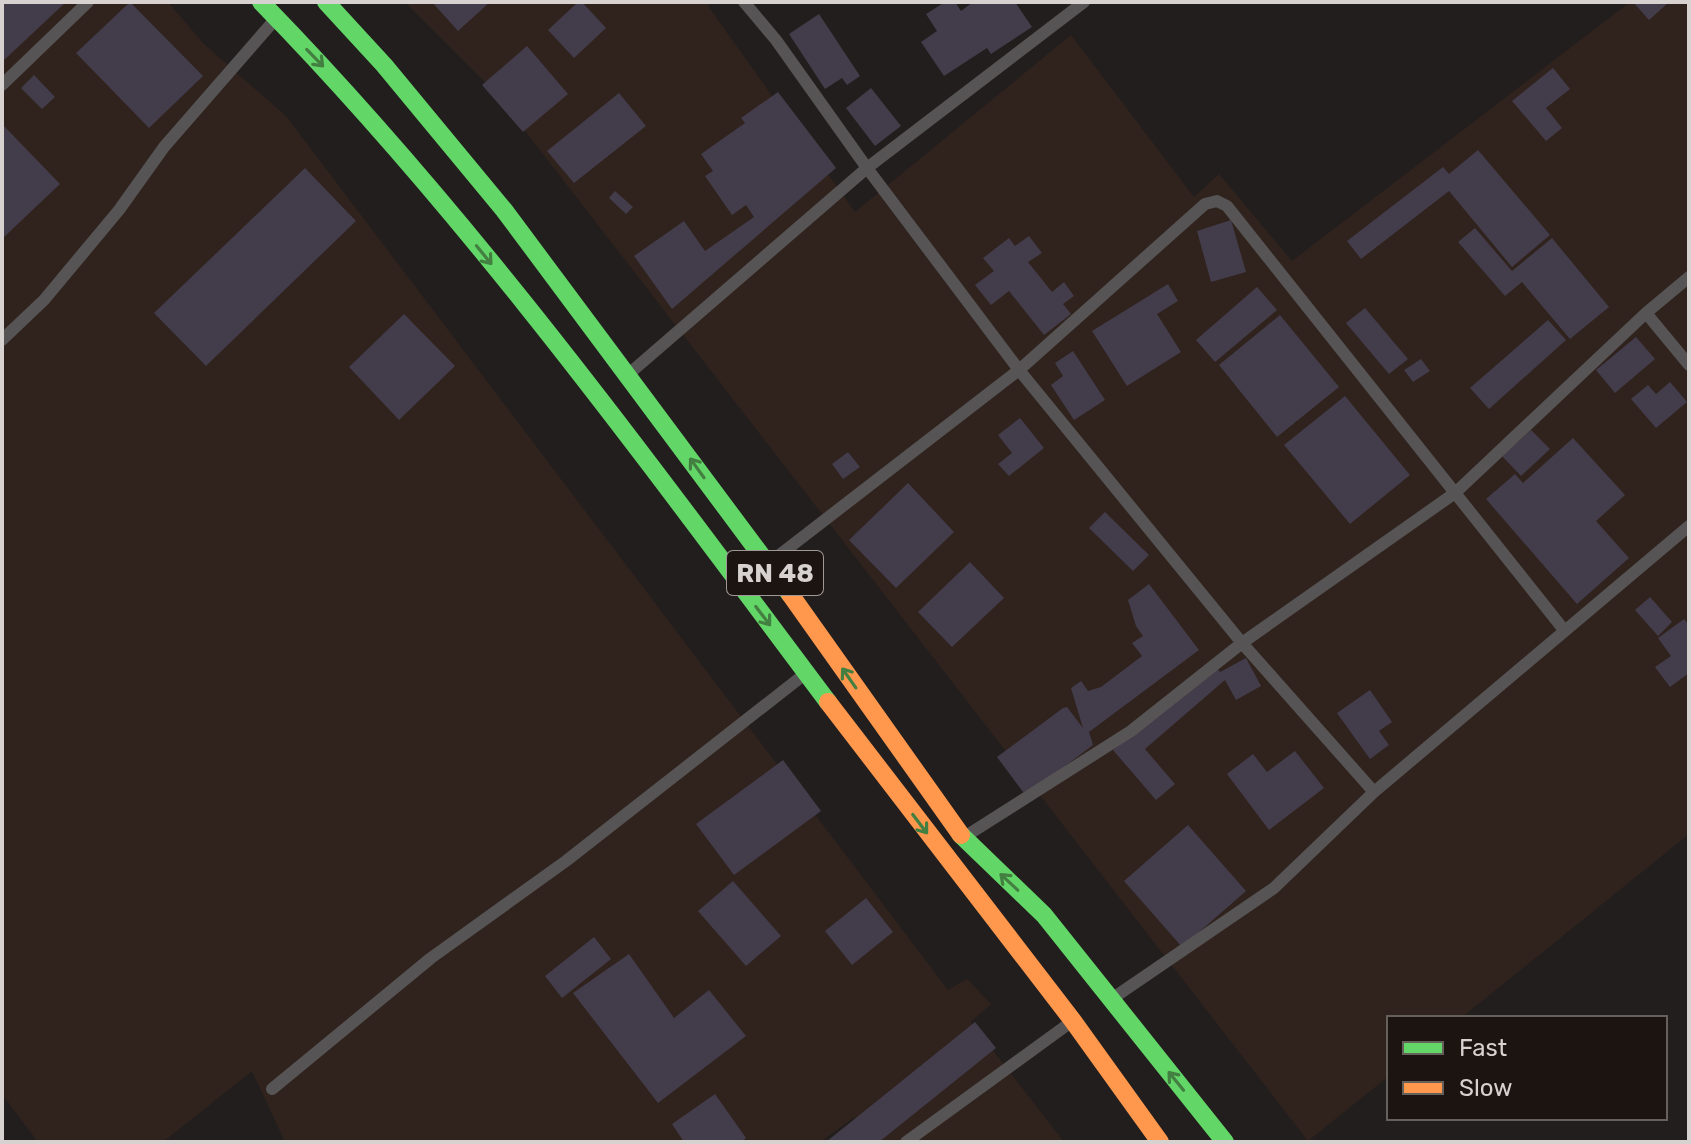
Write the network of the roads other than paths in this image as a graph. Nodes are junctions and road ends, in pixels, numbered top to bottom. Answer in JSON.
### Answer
{"nodes":[{"id":1,"x":88,"y":2,"type":"edge"},
{"id":2,"x":261,"y":2,"type":"edge"},
{"id":3,"x":744,"y":2,"type":"edge"},
{"id":4,"x":1084,"y":2,"type":"edge"},
{"id":5,"x":331,"y":4,"type":"edge"},
{"id":6,"x":277,"y":18,"type":"junction"},
{"id":7,"x":2,"y":85,"type":"edge"},
{"id":8,"x":867,"y":168,"type":"junction"},
{"id":9,"x":1689,"y":277,"type":"edge"},
{"id":10,"x":1646,"y":313,"type":"junction"},
{"id":11,"x":2,"y":340,"type":"edge"},
{"id":12,"x":1689,"y":365,"type":"edge"},
{"id":13,"x":1019,"y":370,"type":"junction"},
{"id":14,"x":628,"y":374,"type":"junction"},
{"id":15,"x":1455,"y":493,"type":"junction"},
{"id":16,"x":1689,"y":526,"type":"edge"},
{"id":17,"x":768,"y":564,"type":"junction"},
{"id":18,"x":1564,"y":630,"type":"junction"},
{"id":19,"x":1242,"y":643,"type":"junction"},
{"id":20,"x":806,"y":673,"type":"junction"},
{"id":21,"x":1374,"y":792,"type":"junction"},
{"id":22,"x":963,"y":838,"type":"junction"},
{"id":23,"x":1110,"y":1000,"type":"junction"},
{"id":24,"x":1073,"y":1021,"type":"junction"},
{"id":25,"x":272,"y":1089,"type":"dead end"},
{"id":26,"x":906,"y":1142,"type":"edge"},
{"id":27,"x":1160,"y":1142,"type":"edge"},
{"id":28,"x":1225,"y":1142,"type":"edge"}],
"edges":[{"from":1,"to":7,"type":"lane"},
{"from":2,"to":6,"type":"highway","number":"RN 48"},
{"from":3,"to":8,"type":"lane"},
{"from":4,"to":8,"type":"lane"},
{"from":5,"to":14,"type":"highway","number":"RN 48"},
{"from":6,"to":11,"type":"lane"},
{"from":6,"to":20,"type":"highway","number":"RN 48","one_way":true},
{"from":8,"to":13,"type":"lane"},
{"from":8,"to":14,"type":"lane"},
{"from":9,"to":10,"type":"lane"},
{"from":10,"to":12,"type":"lane"},
{"from":10,"to":15,"type":"lane"},
{"from":13,"to":15,"type":"lane"},
{"from":13,"to":17,"type":"lane"},
{"from":13,"to":19,"type":"lane"},
{"from":17,"to":14,"type":"highway","number":"RN 48","one_way":true},
{"from":15,"to":18,"type":"lane"},
{"from":15,"to":19,"type":"lane"},
{"from":16,"to":18,"type":"lane"},
{"from":22,"to":17,"type":"highway","number":"RN 48","one_way":true},
{"from":18,"to":21,"type":"lane"},
{"from":19,"to":21,"type":"lane"},
{"from":19,"to":22,"type":"lane"},
{"from":20,"to":24,"type":"highway","number":"RN 48","one_way":true},
{"from":20,"to":25,"type":"lane"},
{"from":21,"to":23,"type":"lane"},
{"from":23,"to":22,"type":"highway","number":"RN 48","one_way":true},
{"from":28,"to":23,"type":"highway","number":"RN 48","one_way":true},
{"from":24,"to":26,"type":"lane"},
{"from":24,"to":27,"type":"highway","number":"RN 48"}]}
